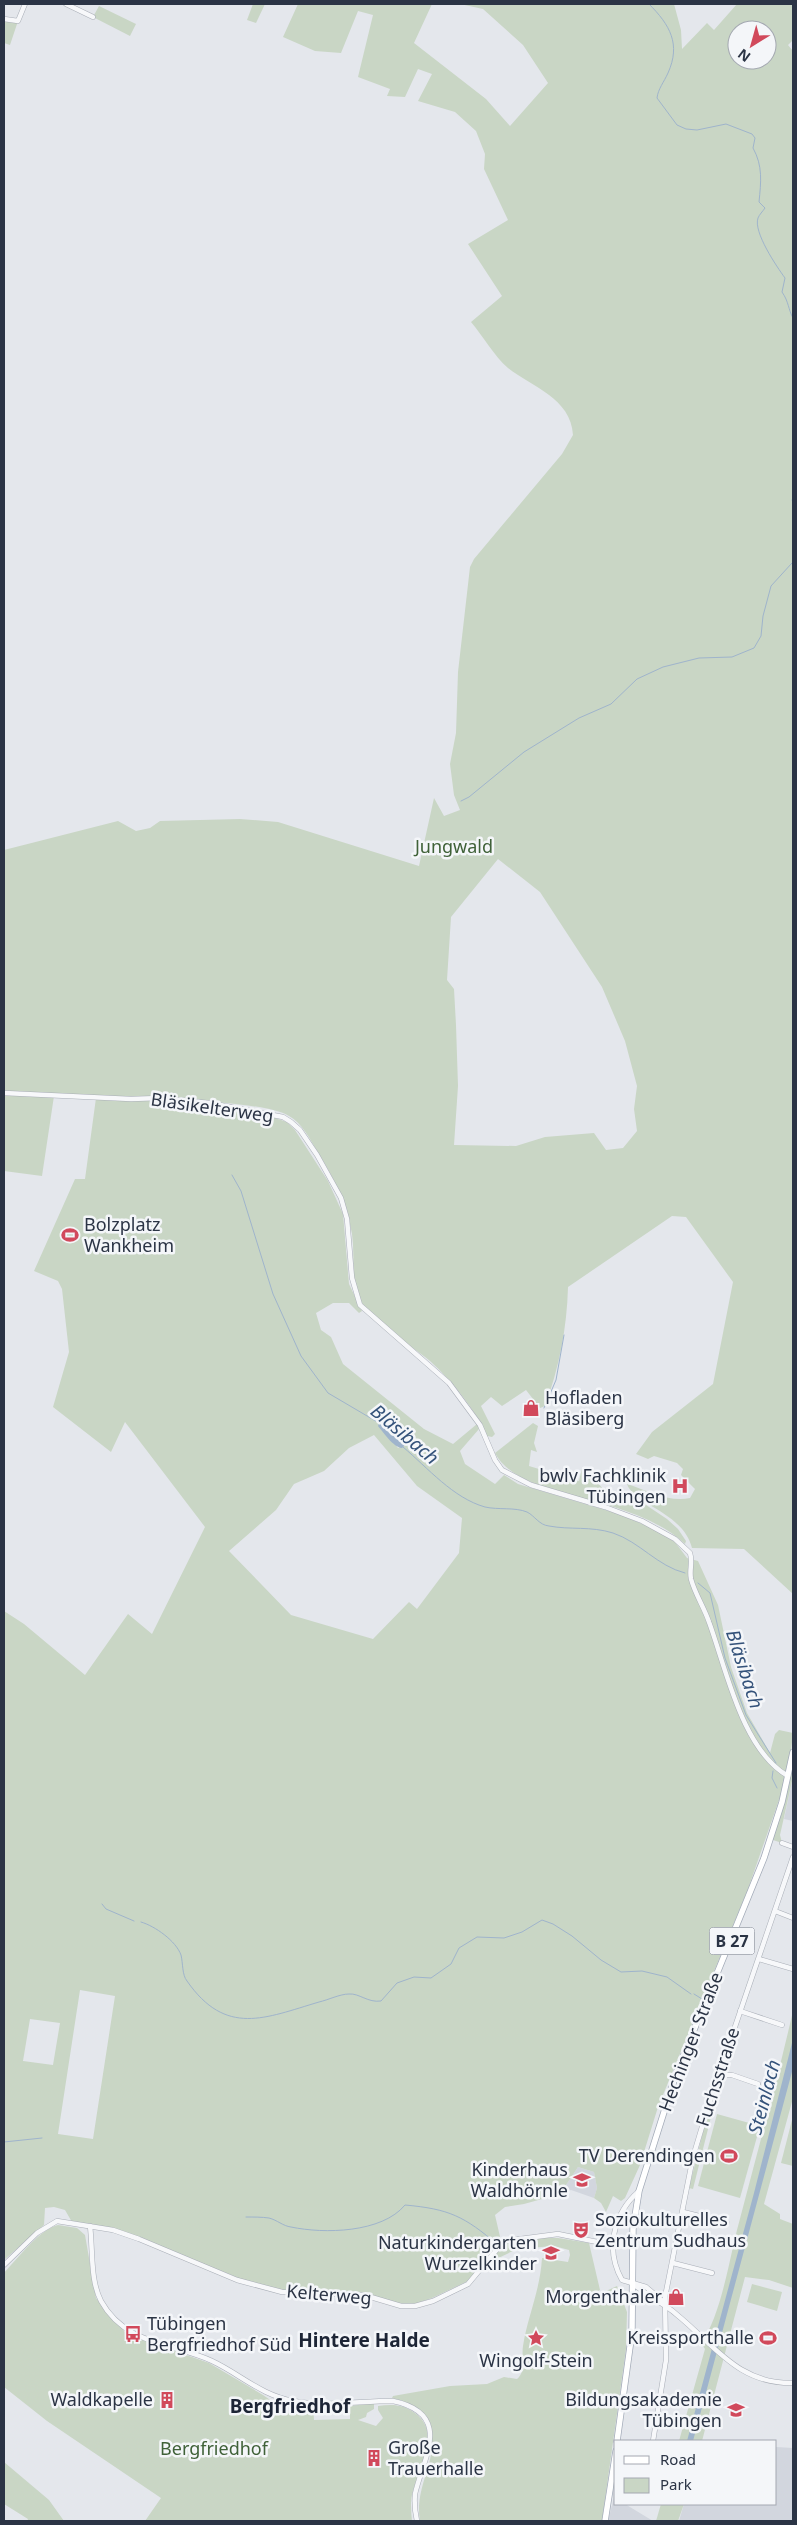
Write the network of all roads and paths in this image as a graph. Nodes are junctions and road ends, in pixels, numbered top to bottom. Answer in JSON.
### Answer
{"nodes":[{"id":1,"x":25,"y":4,"type":"edge"},
{"id":2,"x":66,"y":4,"type":"edge"},
{"id":3,"x":93,"y":17,"type":"dead end"},
{"id":4,"x":4,"y":19,"type":"edge"},
{"id":5,"x":4,"y":1094,"type":"edge"},
{"id":6,"x":793,"y":1752,"type":"edge"},
{"id":7,"x":788,"y":1776,"type":"junction"},
{"id":8,"x":782,"y":1843,"type":"dead end"},
{"id":9,"x":793,"y":1847,"type":"edge"},
{"id":10,"x":793,"y":1857,"type":"edge"},
{"id":11,"x":775,"y":1911,"type":"junction"},
{"id":12,"x":793,"y":1918,"type":"edge"},
{"id":13,"x":759,"y":1958,"type":"junction"},
{"id":14,"x":793,"y":1969,"type":"edge"},
{"id":15,"x":740,"y":2012,"type":"junction"},
{"id":16,"x":782,"y":2024,"type":"dead end"},
{"id":17,"x":718,"y":2075,"type":"junction"},
{"id":18,"x":758,"y":2084,"type":"dead end"},
{"id":19,"x":638,"y":2191,"type":"junction"},
{"id":20,"x":682,"y":2212,"type":"junction"},
{"id":21,"x":622,"y":2214,"type":"junction"},
{"id":22,"x":634,"y":2218,"type":"junction"},
{"id":23,"x":727,"y":2223,"type":"dead end"},
{"id":24,"x":90,"y":2226,"type":"junction"},
{"id":25,"x":612,"y":2244,"type":"junction"},
{"id":26,"x":673,"y":2263,"type":"junction"},
{"id":27,"x":4,"y":2264,"type":"edge"},
{"id":28,"x":712,"y":2273,"type":"dead end"},
{"id":29,"x":633,"y":2284,"type":"junction"},
{"id":30,"x":652,"y":2298,"type":"junction"},
{"id":31,"x":633,"y":2303,"type":"junction"},
{"id":32,"x":665,"y":2304,"type":"junction"},
{"id":33,"x":793,"y":2383,"type":"edge"},
{"id":34,"x":617,"y":2440,"type":"edge"},
{"id":35,"x":653,"y":2440,"type":"edge"},
{"id":36,"x":614,"y":2465,"type":"edge"},
{"id":37,"x":416,"y":2521,"type":"edge"},
{"id":38,"x":606,"y":2521,"type":"edge"}],
"edges":[{"from":1,"to":4,"type":"street"},
{"from":2,"to":3,"type":"street"},
{"from":5,"to":7,"type":"street","name":"Bläsikelterweg"},
{"from":6,"to":7,"type":"main road","name":"Hechinger Straße","number":"B 27"},
{"from":7,"to":19,"type":"main road","name":"Hechinger Straße","number":"B 27"},
{"from":8,"to":9,"type":"street"},
{"from":10,"to":11,"type":"street","name":"Fuchsstraße"},
{"from":11,"to":12,"type":"street"},
{"from":11,"to":13,"type":"street","name":"Fuchsstraße"},
{"from":13,"to":14,"type":"street"},
{"from":13,"to":15,"type":"street","name":"Fuchsstraße"},
{"from":15,"to":16,"type":"street"},
{"from":15,"to":17,"type":"street","name":"Fuchsstraße"},
{"from":17,"to":18,"type":"street"},
{"from":17,"to":20,"type":"street","name":"Fuchsstraße"},
{"from":19,"to":21,"type":"street","name":"Hechinger Straße"},
{"from":19,"to":22,"type":"main road","name":"Hechinger Straße","number":"B 27"},
{"from":20,"to":23,"type":"street"},
{"from":20,"to":26,"type":"street","name":"Fuchsstraße"},
{"from":21,"to":22,"type":"street"},
{"from":21,"to":25,"type":"street","name":"Hechinger Straße"},
{"from":22,"to":29,"type":"main road","name":"Hechinger Straße","number":"B 27"},
{"from":24,"to":25,"type":"street","name":"Kelterweg"},
{"from":24,"to":27,"type":"street","name":"Kelterweg"},
{"from":24,"to":37,"type":"street"},
{"from":25,"to":29,"type":"street"},
{"from":26,"to":28,"type":"street"},
{"from":26,"to":32,"type":"street","name":"Fuchsstraße"},
{"from":29,"to":30,"type":"street"},
{"from":29,"to":31,"type":"main road","name":"Hechinger Straße","number":"B 27"},
{"from":29,"to":32,"type":"street"},
{"from":30,"to":31,"type":"street"},
{"from":30,"to":32,"type":"street"},
{"from":31,"to":34,"type":"main road","name":"Hechinger Straße","number":"B 27"},
{"from":32,"to":33,"type":"street"},
{"from":32,"to":35,"type":"street","name":"Fuchsstraße"},
{"from":36,"to":38,"type":"main road"}]}
